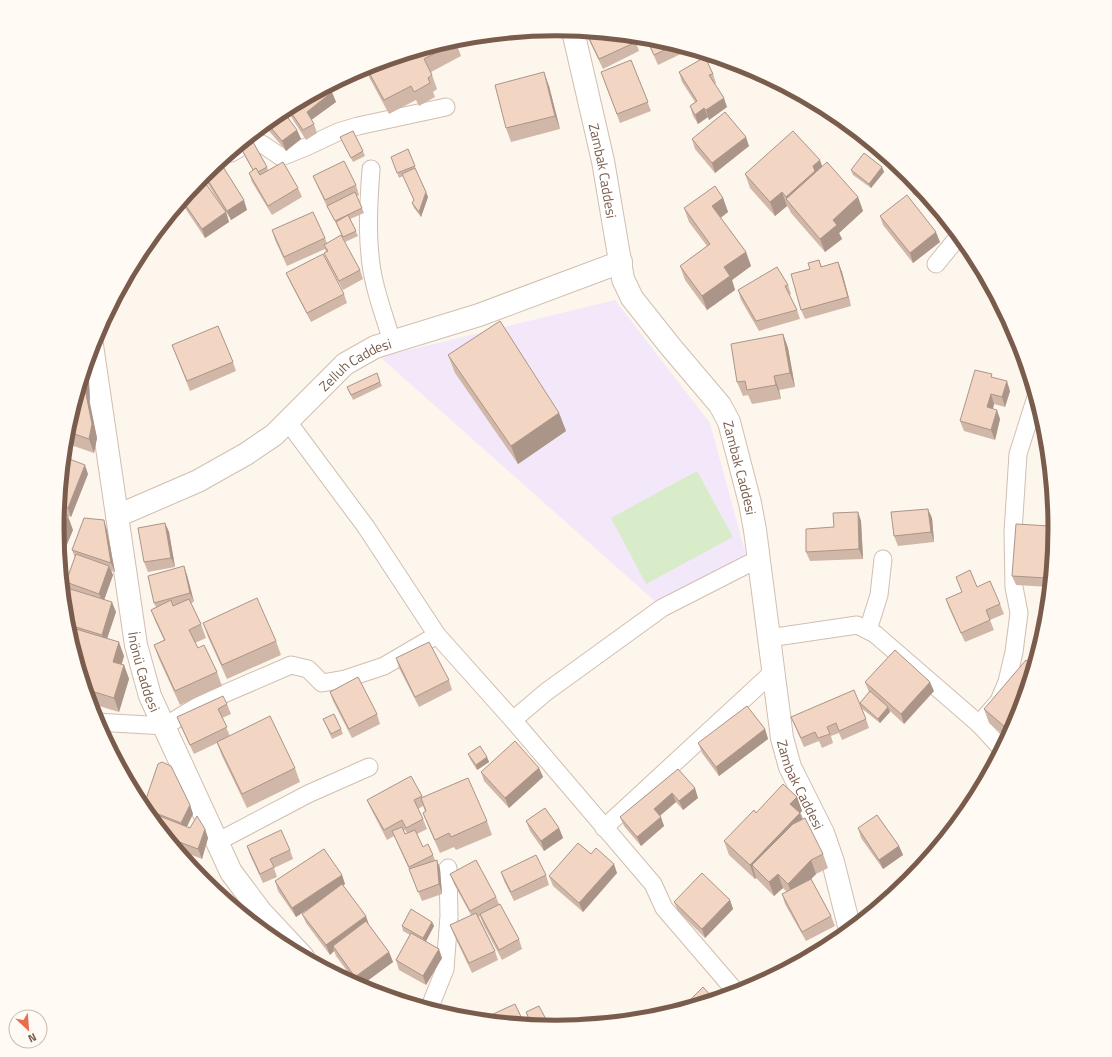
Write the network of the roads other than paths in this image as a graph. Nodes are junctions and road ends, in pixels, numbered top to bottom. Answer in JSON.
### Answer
{"nodes":[{"id":1,"x":574,"y":37,"type":"edge"},
{"id":2,"x":446,"y":107,"type":"dead end"},
{"id":3,"x":247,"y":145,"type":"edge"},
{"id":4,"x":371,"y":169,"type":"dead end"},
{"id":5,"x":955,"y":241,"type":"edge"},
{"id":6,"x":621,"y":262,"type":"junction"},
{"id":7,"x":936,"y":264,"type":"dead end"},
{"id":8,"x":392,"y":342,"type":"junction"},
{"id":9,"x":94,"y":359,"type":"edge"},
{"id":10,"x":1033,"y":406,"type":"edge"},
{"id":11,"x":288,"y":422,"type":"junction"},
{"id":12,"x":117,"y":516,"type":"junction"},
{"id":13,"x":758,"y":559,"type":"junction"},
{"id":14,"x":883,"y":560,"type":"dead end"},
{"id":15,"x":868,"y":630,"type":"junction"},
{"id":16,"x":437,"y":634,"type":"junction"},
{"id":17,"x":769,"y":638,"type":"junction"},
{"id":18,"x":773,"y":672,"type":"junction"},
{"id":19,"x":513,"y":720,"type":"junction"},
{"id":20,"x":103,"y":722,"type":"edge"},
{"id":21,"x":979,"y":724,"type":"junction"},
{"id":22,"x":165,"y":726,"type":"junction"},
{"id":23,"x":998,"y":745,"type":"edge"},
{"id":24,"x":369,"y":766,"type":"dead end"},
{"id":25,"x":604,"y":828,"type":"junction"},
{"id":26,"x":217,"y":842,"type":"junction"},
{"id":27,"x":448,"y":868,"type":"dead end"},
{"id":28,"x":849,"y":924,"type":"edge"},
{"id":29,"x":290,"y":943,"type":"edge"},
{"id":30,"x":733,"y":988,"type":"edge"},
{"id":31,"x":431,"y":1004,"type":"edge"}],
"edges":[{"from":1,"to":6,"type":"street","name":"Zambak Caddesi"},
{"from":2,"to":3,"type":"street"},
{"from":4,"to":8,"type":"street"},
{"from":5,"to":7,"type":"street"},
{"from":6,"to":8,"type":"street","name":"Zelluh Caddesi"},
{"from":6,"to":13,"type":"street","name":"Zambak Caddesi"},
{"from":8,"to":11,"type":"street","name":"Zelluh Caddesi"},
{"from":9,"to":12,"type":"street","name":"İnönü Caddesi"},
{"from":10,"to":21,"type":"street"},
{"from":11,"to":12,"type":"street","name":"Zelluh Caddesi"},
{"from":11,"to":16,"type":"street"},
{"from":12,"to":22,"type":"street","name":"İnönü Caddesi"},
{"from":13,"to":17,"type":"street","name":"Zambak Caddesi"},
{"from":13,"to":19,"type":"street"},
{"from":14,"to":15,"type":"street"},
{"from":15,"to":17,"type":"street"},
{"from":15,"to":21,"type":"street"},
{"from":16,"to":19,"type":"street"},
{"from":16,"to":22,"type":"street"},
{"from":17,"to":18,"type":"street","name":"Zambak Caddesi"},
{"from":18,"to":25,"type":"street"},
{"from":18,"to":28,"type":"street","name":"Zambak Caddesi"},
{"from":19,"to":25,"type":"street"},
{"from":20,"to":22,"type":"street"},
{"from":21,"to":23,"type":"street"},
{"from":22,"to":26,"type":"street","name":"İnönü Caddesi"},
{"from":24,"to":26,"type":"street"},
{"from":25,"to":30,"type":"street"},
{"from":26,"to":29,"type":"street","name":"İnönü Caddesi"},
{"from":27,"to":31,"type":"street"}]}
